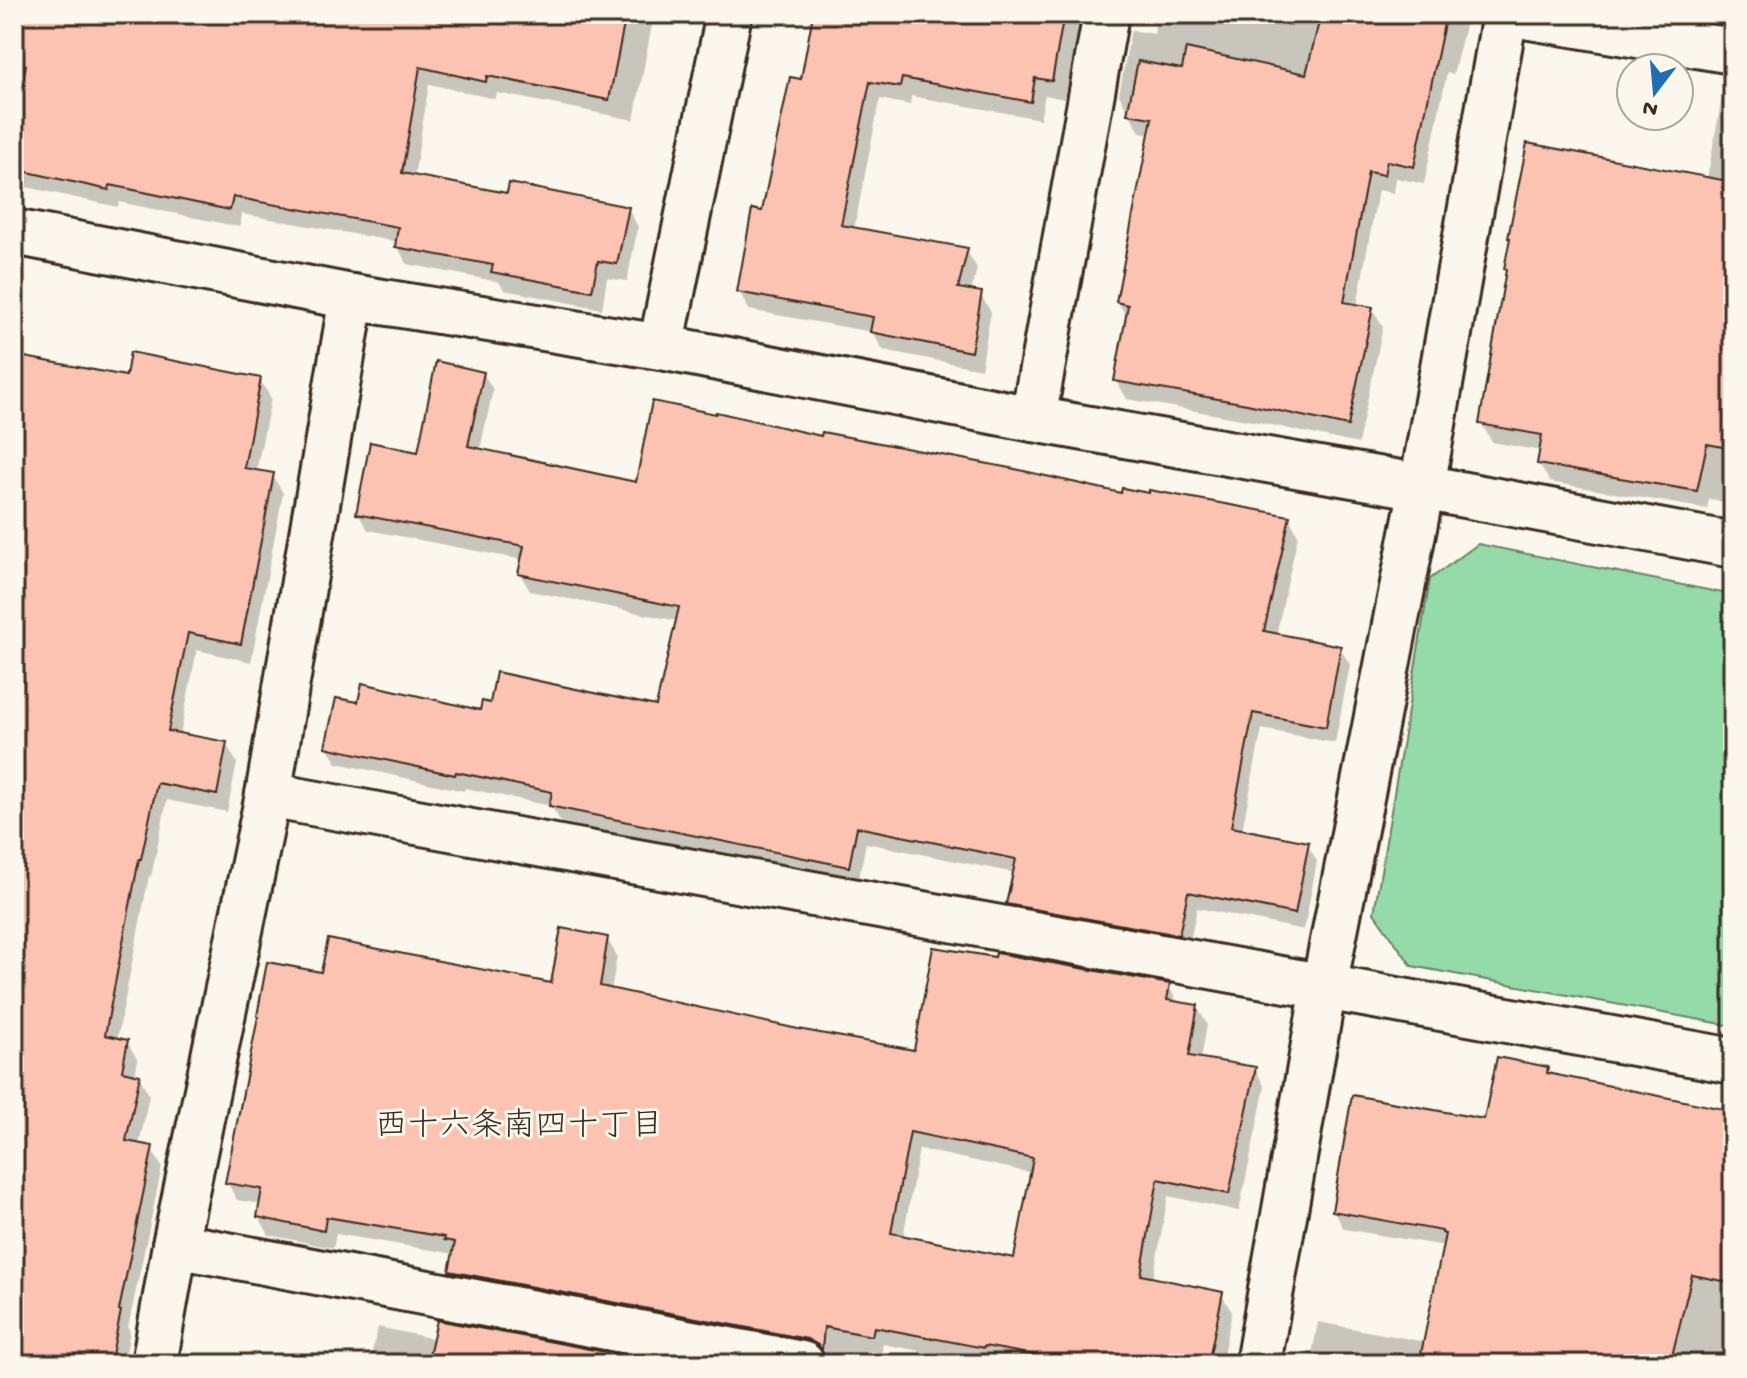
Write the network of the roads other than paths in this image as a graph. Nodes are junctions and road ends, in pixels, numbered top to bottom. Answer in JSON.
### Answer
{"nodes":[{"id":1,"x":729,"y":14,"type":"edge"},
{"id":2,"x":1106,"y":14,"type":"edge"},
{"id":3,"x":1505,"y":14,"type":"edge"},
{"id":4,"x":1513,"y":14,"type":"edge"},
{"id":5,"x":1733,"y":51,"type":"edge"},
{"id":6,"x":14,"y":232,"type":"edge"},
{"id":7,"x":352,"y":297,"type":"junction"},
{"id":8,"x":661,"y":347,"type":"junction"},
{"id":9,"x":1033,"y":419,"type":"junction"},
{"id":10,"x":1422,"y":487,"type":"junction"},
{"id":11,"x":1733,"y":545,"type":"edge"},
{"id":12,"x":268,"y":795,"type":"junction"},
{"id":13,"x":1324,"y":987,"type":"junction"},
{"id":14,"x":1733,"y":1061,"type":"edge"},
{"id":15,"x":175,"y":1245,"type":"junction"},
{"id":16,"x":154,"y":1364,"type":"edge"},
{"id":17,"x":802,"y":1364,"type":"edge"},
{"id":18,"x":1258,"y":1364,"type":"edge"}],
"edges":[{"from":1,"to":8,"type":"street"},
{"from":2,"to":9,"type":"street"},
{"from":3,"to":10,"type":"street"},
{"from":4,"to":5,"type":"street"},
{"from":6,"to":7,"type":"street"},
{"from":7,"to":8,"type":"street"},
{"from":7,"to":12,"type":"street"},
{"from":8,"to":9,"type":"street"},
{"from":9,"to":10,"type":"street"},
{"from":10,"to":11,"type":"street"},
{"from":10,"to":13,"type":"street"},
{"from":12,"to":13,"type":"street"},
{"from":12,"to":15,"type":"street"},
{"from":13,"to":14,"type":"street"},
{"from":13,"to":18,"type":"street"},
{"from":15,"to":16,"type":"street"},
{"from":15,"to":17,"type":"street"}]}
